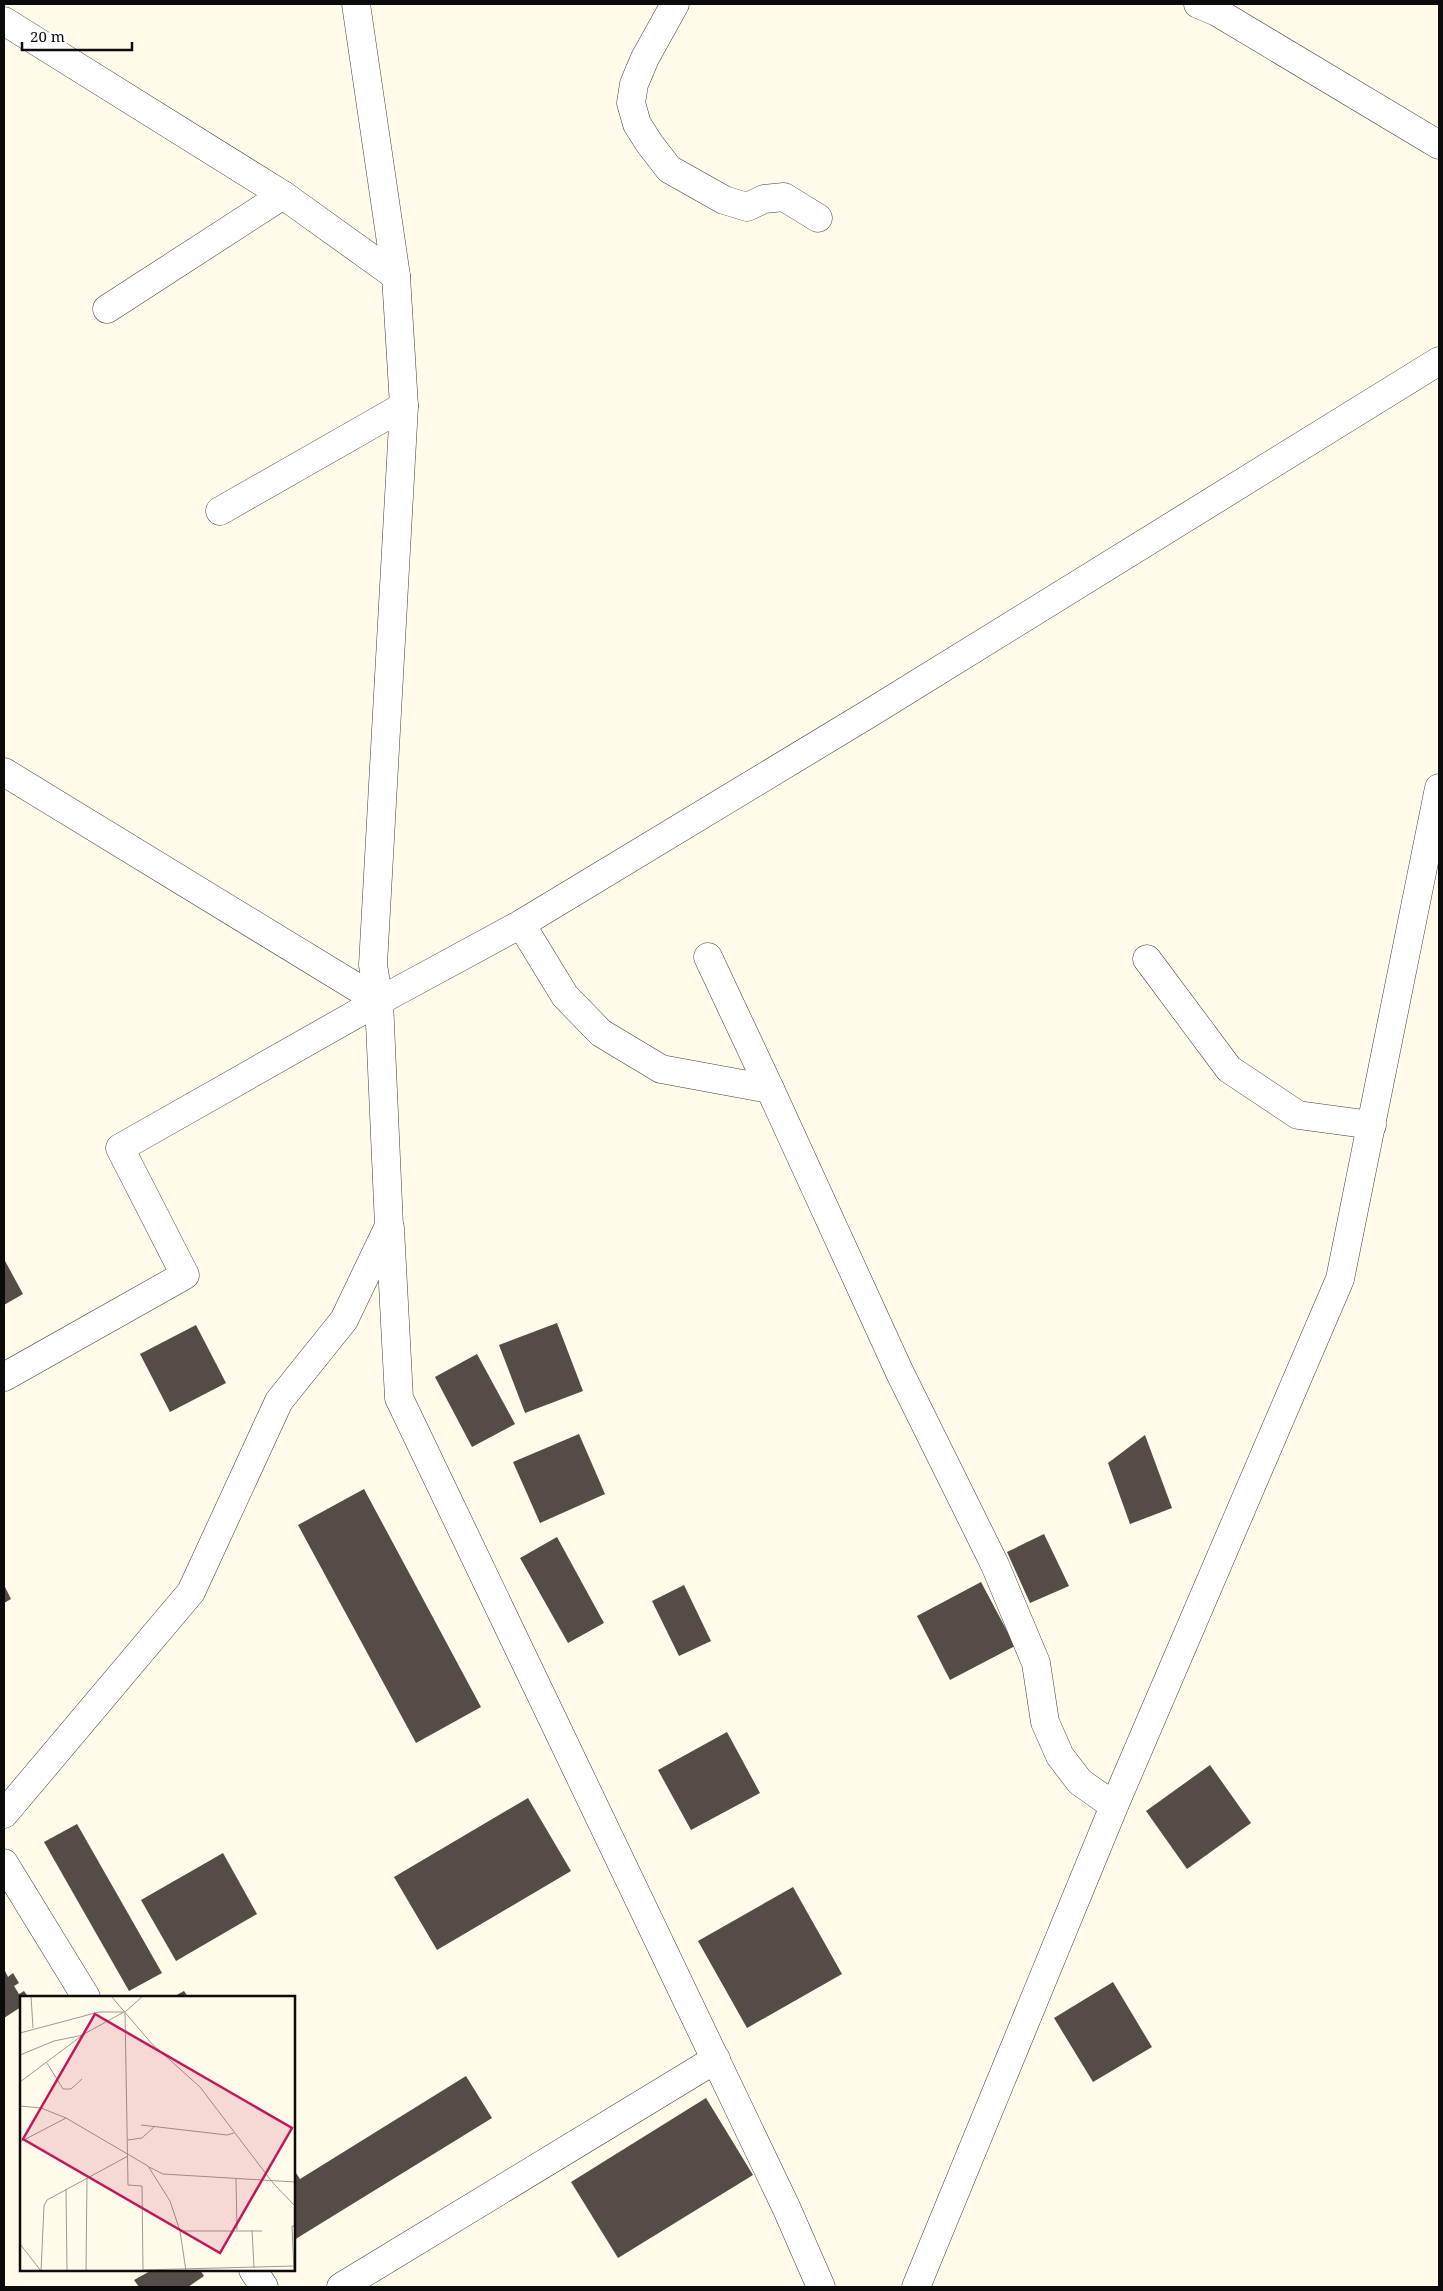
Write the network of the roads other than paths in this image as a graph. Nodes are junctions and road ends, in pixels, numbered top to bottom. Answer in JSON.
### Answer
{"nodes":[{"id":1,"x":356,"y":4,"type":"edge"},
{"id":2,"x":676,"y":4,"type":"edge"},
{"id":3,"x":1208,"y":7,"type":"edge"},
{"id":4,"x":4,"y":22,"type":"edge"},
{"id":5,"x":1439,"y":145,"type":"edge"},
{"id":6,"x":283,"y":195,"type":"junction"},
{"id":7,"x":818,"y":218,"type":"dead end"},
{"id":8,"x":396,"y":276,"type":"junction"},
{"id":9,"x":107,"y":310,"type":"dead end"},
{"id":10,"x":1439,"y":360,"type":"edge"},
{"id":11,"x":404,"y":406,"type":"junction"},
{"id":12,"x":220,"y":511,"type":"dead end"},
{"id":13,"x":4,"y":772,"type":"edge"},
{"id":14,"x":1439,"y":788,"type":"edge"},
{"id":15,"x":521,"y":924,"type":"junction"},
{"id":16,"x":708,"y":957,"type":"dead end"},
{"id":17,"x":1147,"y":959,"type":"dead end"},
{"id":18,"x":380,"y":1001,"type":"junction"},
{"id":19,"x":770,"y":1089,"type":"junction"},
{"id":20,"x":1372,"y":1125,"type":"junction"},
{"id":21,"x":389,"y":1226,"type":"junction"},
{"id":22,"x":4,"y":1377,"type":"edge"},
{"id":23,"x":1114,"y":1806,"type":"junction"},
{"id":24,"x":4,"y":1814,"type":"edge"},
{"id":25,"x":4,"y":1863,"type":"edge"},
{"id":26,"x":85,"y":1996,"type":"edge"},
{"id":27,"x":716,"y":2059,"type":"junction"},
{"id":28,"x":254,"y":2271,"type":"edge"},
{"id":29,"x":264,"y":2287,"type":"edge"},
{"id":30,"x":341,"y":2287,"type":"edge"},
{"id":31,"x":820,"y":2287,"type":"edge"},
{"id":32,"x":916,"y":2287,"type":"edge"}],
"edges":[{"from":1,"to":8,"type":"street"},
{"from":2,"to":7,"type":"street"},
{"from":3,"to":5,"type":"street"},
{"from":4,"to":6,"type":"street"},
{"from":6,"to":8,"type":"street"},
{"from":6,"to":9,"type":"street"},
{"from":8,"to":11,"type":"street"},
{"from":10,"to":15,"type":"street"},
{"from":11,"to":12,"type":"street"},
{"from":11,"to":18,"type":"street"},
{"from":13,"to":18,"type":"street"},
{"from":14,"to":20,"type":"street"},
{"from":15,"to":18,"type":"street"},
{"from":15,"to":19,"type":"street"},
{"from":16,"to":19,"type":"street"},
{"from":17,"to":20,"type":"street"},
{"from":18,"to":21,"type":"street"},
{"from":18,"to":22,"type":"street"},
{"from":19,"to":23,"type":"street"},
{"from":20,"to":23,"type":"street"},
{"from":21,"to":24,"type":"street"},
{"from":21,"to":27,"type":"street"},
{"from":23,"to":32,"type":"street"},
{"from":25,"to":26,"type":"street"},
{"from":27,"to":30,"type":"street"},
{"from":27,"to":31,"type":"street"},
{"from":28,"to":29,"type":"street"}]}
